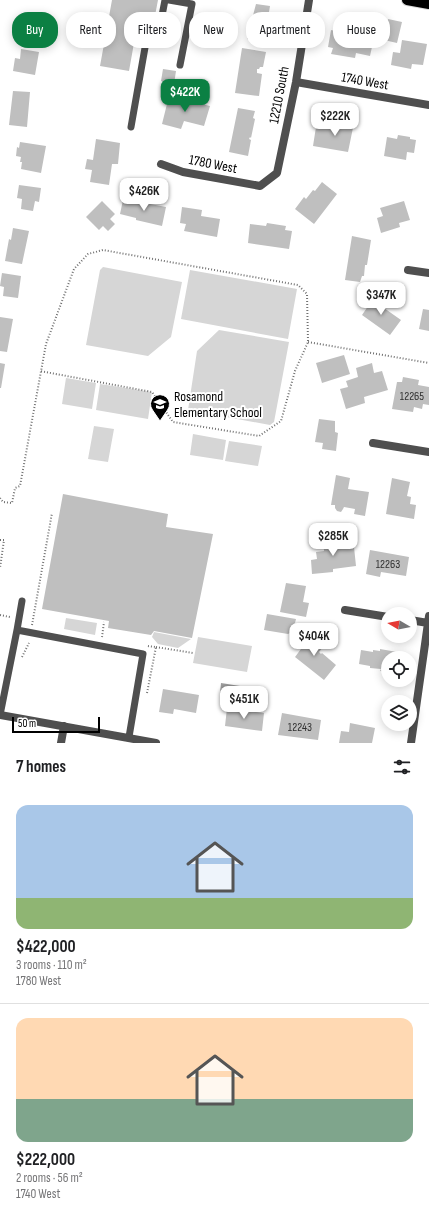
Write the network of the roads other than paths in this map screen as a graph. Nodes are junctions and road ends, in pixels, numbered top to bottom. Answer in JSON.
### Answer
{"nodes":[{"id":1,"x":165,"y":0,"type":"edge"},
{"id":2,"x":169,"y":0,"type":"edge"},
{"id":3,"x":309,"y":0,"type":"edge"},
{"id":4,"x":408,"y":0,"type":"edge"},
{"id":5,"x":429,"y":4,"type":"edge"},
{"id":6,"x":180,"y":65,"type":"dead end"},
{"id":7,"x":296,"y":82,"type":"junction"},
{"id":8,"x":429,"y":105,"type":"edge"},
{"id":9,"x":131,"y":127,"type":"dead end"},
{"id":10,"x":161,"y":164,"type":"dead end"},
{"id":11,"x":260,"y":186,"type":"joint"},
{"id":12,"x":408,"y":270,"type":"dead end"},
{"id":13,"x":429,"y":273,"type":"edge"},
{"id":14,"x":373,"y":442,"type":"dead end"},
{"id":15,"x":429,"y":452,"type":"edge"},
{"id":16,"x":22,"y":601,"type":"dead end"},
{"id":17,"x":344,"y":610,"type":"dead end"},
{"id":18,"x":381,"y":616,"type":"edge"},
{"id":19,"x":428,"y":619,"type":"edge"},
{"id":20,"x":417,"y":620,"type":"edge"},
{"id":21,"x":17,"y":630,"type":"junction"},
{"id":22,"x":0,"y":715,"type":"edge"},
{"id":23,"x":64,"y":726,"type":"junction"},
{"id":24,"x":129,"y":737,"type":"junction"},
{"id":25,"x":61,"y":743,"type":"edge"},
{"id":26,"x":156,"y":743,"type":"edge"},
{"id":27,"x":411,"y":743,"type":"edge"}],
"edges":[{"from":1,"to":9,"type":"lane"},
{"from":2,"to":6,"type":"lane"},
{"from":3,"to":7,"type":"street","name":"12210 South"},
{"from":4,"to":5,"type":"main road"},
{"from":7,"to":8,"type":"street","name":"1740 West"},
{"from":7,"to":11,"type":"street","name":"12210 South"},
{"from":10,"to":11,"type":"street","name":"1780 West"},
{"from":12,"to":13,"type":"street"},
{"from":14,"to":15,"type":"street"},
{"from":16,"to":21,"type":"lane"},
{"from":17,"to":18,"type":"street"},
{"from":19,"to":20,"type":"street"},
{"from":19,"to":27,"type":"street"},
{"from":21,"to":22,"type":"lane"},
{"from":21,"to":24,"type":"lane"},
{"from":22,"to":23,"type":"street"},
{"from":23,"to":24,"type":"street"},
{"from":23,"to":25,"type":"street"},
{"from":24,"to":26,"type":"street"}]}
